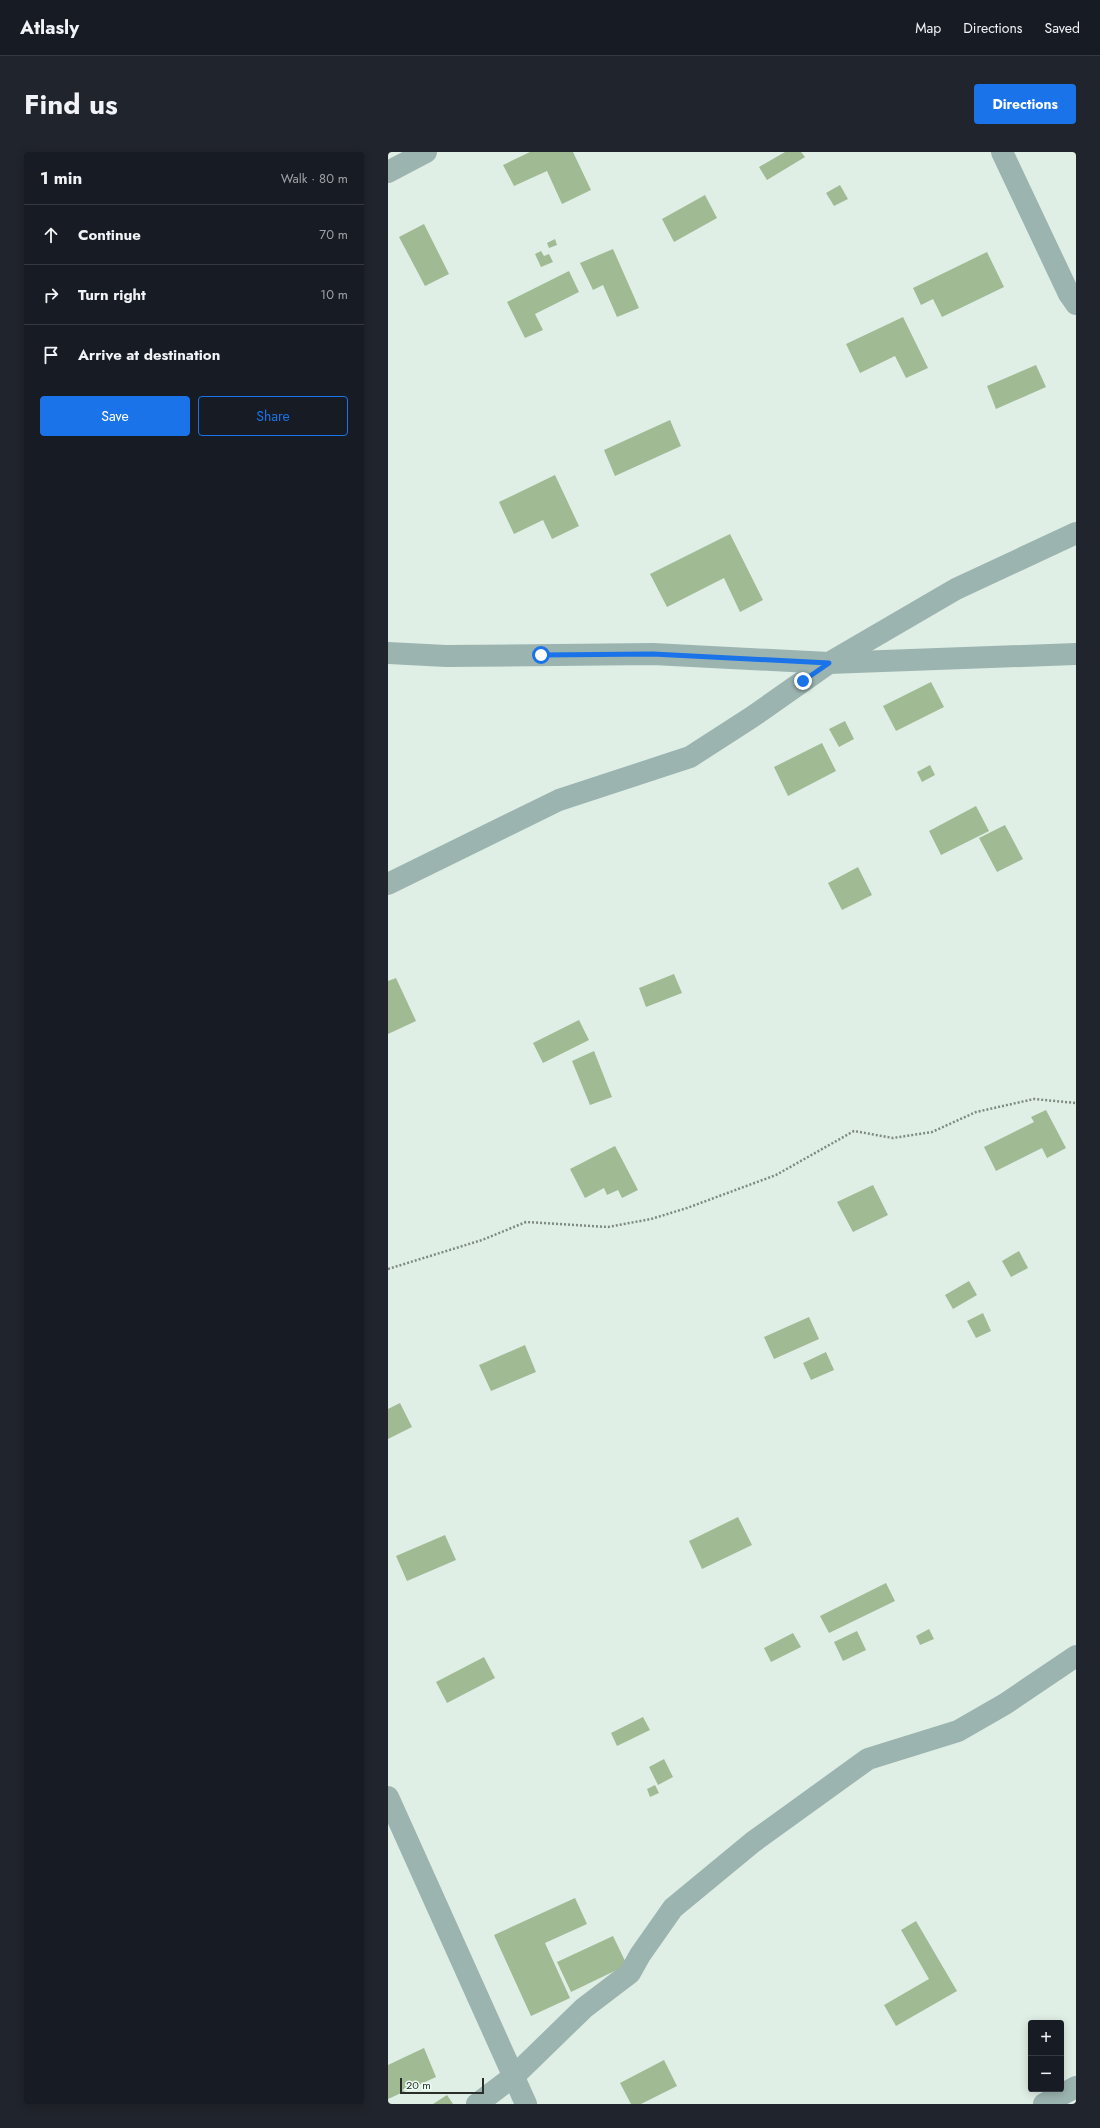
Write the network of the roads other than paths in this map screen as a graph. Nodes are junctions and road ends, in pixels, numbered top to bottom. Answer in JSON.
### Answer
{"nodes":[{"id":1,"x":426,"y":152,"type":"edge"},
{"id":2,"x":1002,"y":152,"type":"edge"},
{"id":3,"x":388,"y":172,"type":"edge"},
{"id":4,"x":1076,"y":304,"type":"edge"},
{"id":5,"x":1076,"y":534,"type":"edge"},
{"id":6,"x":388,"y":653,"type":"edge"},
{"id":7,"x":1076,"y":654,"type":"edge"},
{"id":8,"x":829,"y":663,"type":"junction"},
{"id":9,"x":388,"y":884,"type":"edge"},
{"id":10,"x":1076,"y":1656,"type":"edge"},
{"id":11,"x":388,"y":1797,"type":"edge"},
{"id":12,"x":514,"y":2076,"type":"junction"},
{"id":13,"x":1076,"y":2087,"type":"edge"},
{"id":14,"x":477,"y":2104,"type":"edge"},
{"id":15,"x":526,"y":2104,"type":"edge"},
{"id":16,"x":1044,"y":2104,"type":"edge"}],
"edges":[{"from":1,"to":3,"type":"street"},
{"from":2,"to":4,"type":"street"},
{"from":5,"to":8,"type":"street"},
{"from":6,"to":8,"type":"street"},
{"from":7,"to":8,"type":"street"},
{"from":8,"to":9,"type":"street"},
{"from":10,"to":12,"type":"street"},
{"from":11,"to":12,"type":"street"},
{"from":12,"to":14,"type":"street"},
{"from":12,"to":15,"type":"street"},
{"from":13,"to":16,"type":"street"}]}
